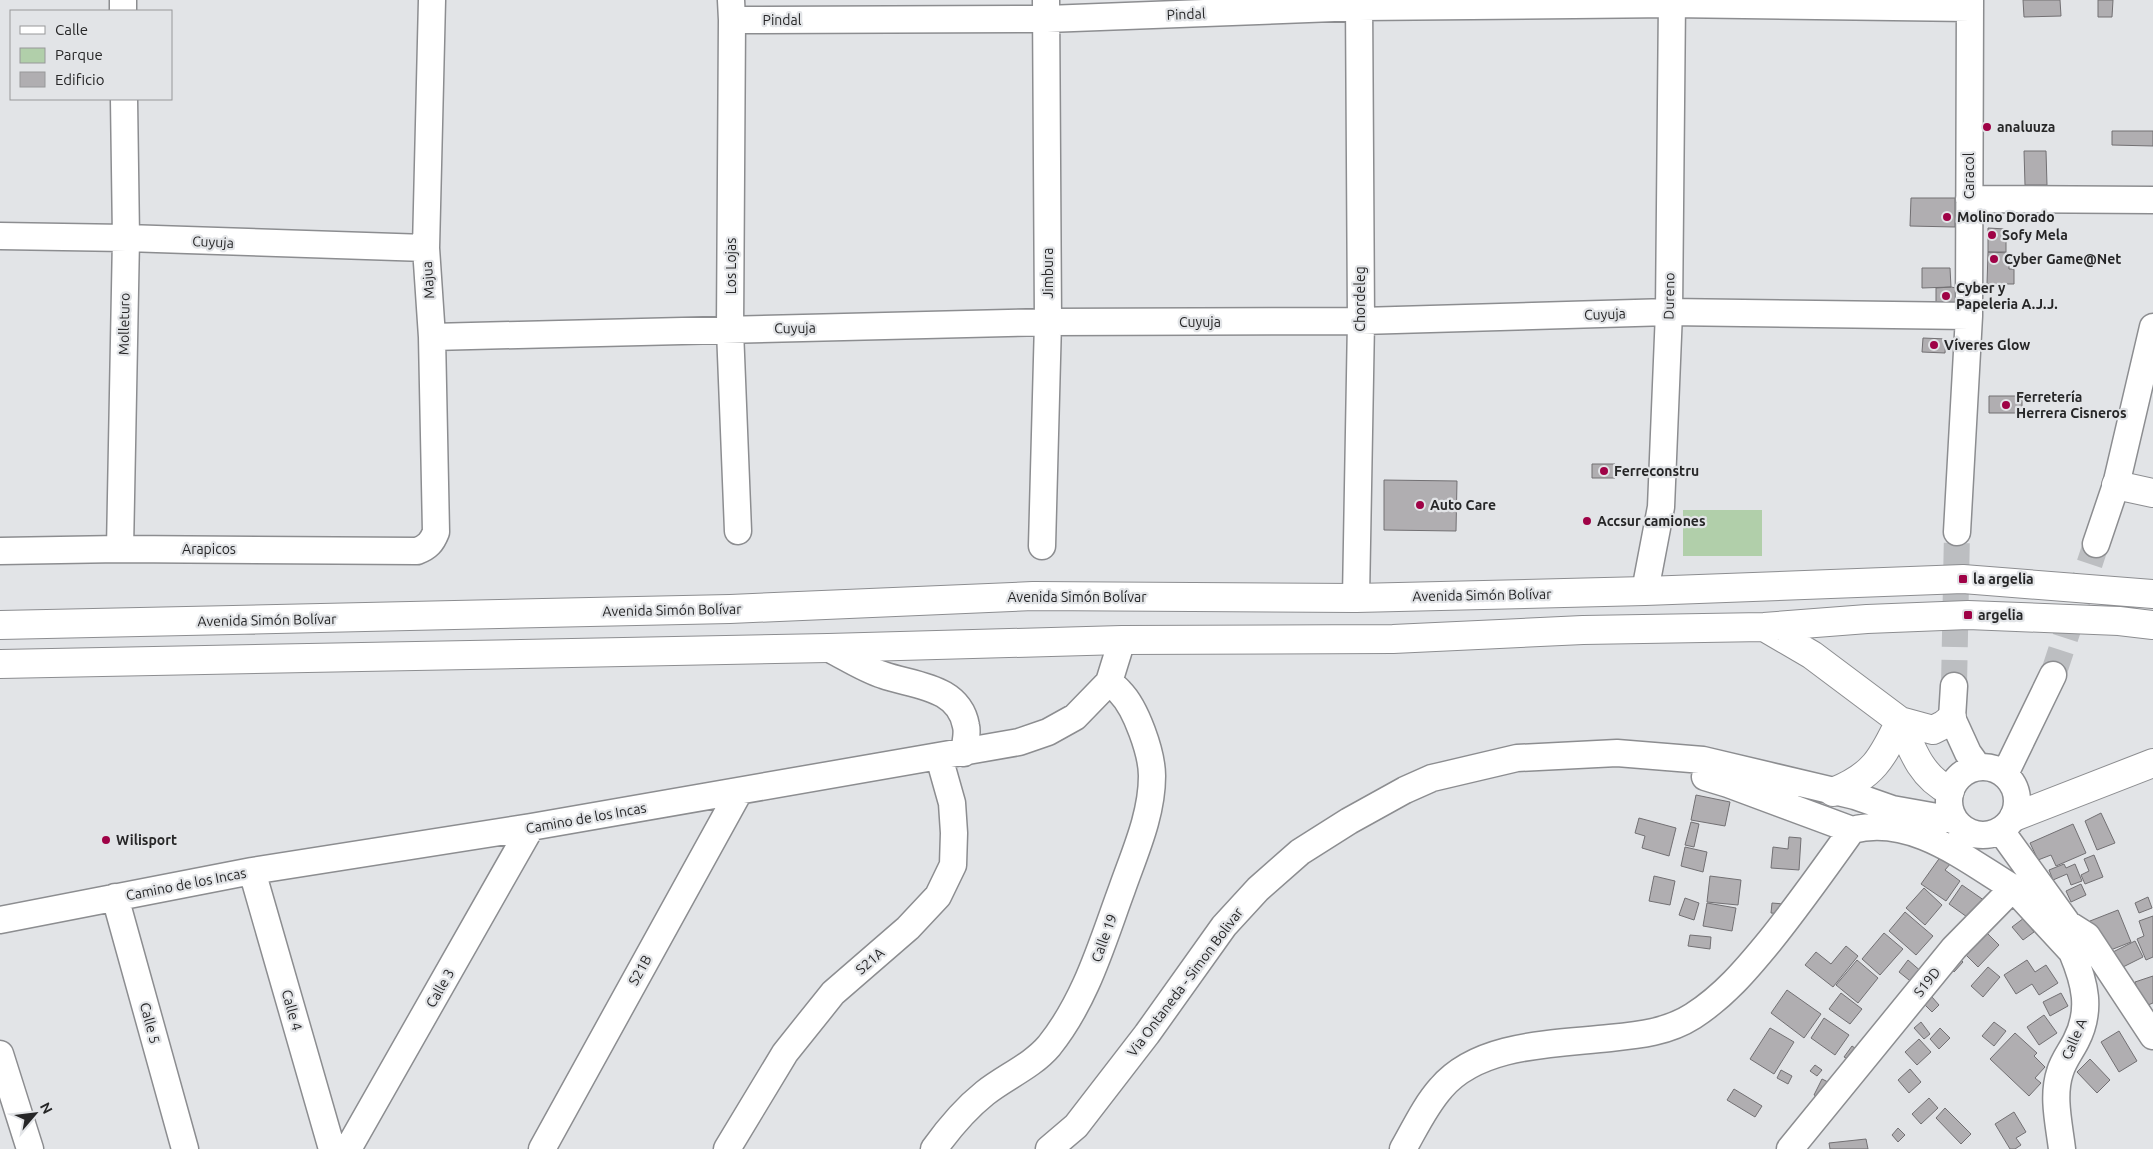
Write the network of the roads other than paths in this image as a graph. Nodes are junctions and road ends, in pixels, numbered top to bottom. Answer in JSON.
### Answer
{"nodes":[{"id":1,"x":432,"y":0,"type":"edge"},
{"id":2,"x":1672,"y":2,"type":"edge"},
{"id":3,"x":1360,"y":4,"type":"edge"},
{"id":4,"x":1970,"y":4,"type":"edge"},
{"id":5,"x":1046,"y":9,"type":"edge"},
{"id":6,"x":732,"y":10,"type":"edge"},
{"id":7,"x":124,"y":100,"type":"edge"},
{"id":8,"x":1969,"y":199,"type":"junction"},
{"id":9,"x":2153,"y":200,"type":"edge"},
{"id":10,"x":0,"y":236,"type":"edge"},
{"id":11,"x":126,"y":238,"type":"junction"},
{"id":12,"x":426,"y":248,"type":"junction"},
{"id":13,"x":1669,"y":312,"type":"junction"},
{"id":14,"x":1969,"y":316,"type":"junction"},
{"id":15,"x":1361,"y":321,"type":"junction"},
{"id":16,"x":1048,"y":322,"type":"junction"},
{"id":17,"x":2153,"y":327,"type":"edge"},
{"id":18,"x":730,"y":330,"type":"junction"},
{"id":19,"x":432,"y":336,"type":"junction"},
{"id":20,"x":2116,"y":486,"type":"junction"},
{"id":21,"x":2153,"y":494,"type":"edge"},
{"id":22,"x":738,"y":531,"type":"dead end"},
{"id":23,"x":1957,"y":532,"type":"tunnel mouth"},
{"id":24,"x":2096,"y":544,"type":"tunnel mouth"},
{"id":25,"x":1042,"y":546,"type":"dead end"},
{"id":26,"x":120,"y":549,"type":"junction"},
{"id":27,"x":0,"y":551,"type":"edge"},
{"id":28,"x":418,"y":551,"type":"joint"},
{"id":29,"x":1645,"y":591,"type":"junction"},
{"id":30,"x":2153,"y":594,"type":"edge"},
{"id":31,"x":1356,"y":598,"type":"junction"},
{"id":32,"x":0,"y":625,"type":"edge"},
{"id":33,"x":2153,"y":626,"type":"edge"},
{"id":34,"x":1764,"y":627,"type":"junction"},
{"id":35,"x":1122,"y":640,"type":"junction"},
{"id":36,"x":828,"y":648,"type":"junction"},
{"id":37,"x":0,"y":664,"type":"edge"},
{"id":38,"x":2053,"y":675,"type":"tunnel mouth"},
{"id":39,"x":1108,"y":682,"type":"junction"},
{"id":40,"x":1954,"y":686,"type":"tunnel mouth"},
{"id":41,"x":1952,"y":718,"type":"junction"},
{"id":42,"x":1900,"y":721,"type":"junction"},
{"id":43,"x":964,"y":753,"type":"junction"},
{"id":44,"x":938,"y":756,"type":"junction"},
{"id":45,"x":1663,"y":757,"type":"junction"},
{"id":46,"x":2153,"y":763,"type":"edge"},
{"id":47,"x":1978,"y":767,"type":"junction"},
{"id":48,"x":2005,"y":774,"type":"junction"},
{"id":49,"x":739,"y":792,"type":"junction"},
{"id":50,"x":1950,"y":793,"type":"junction"},
{"id":51,"x":1844,"y":794,"type":"junction"},
{"id":52,"x":1954,"y":820,"type":"junction"},
{"id":53,"x":2008,"y":824,"type":"junction"},
{"id":54,"x":531,"y":827,"type":"junction"},
{"id":55,"x":1852,"y":830,"type":"junction"},
{"id":56,"x":252,"y":871,"type":"junction"},
{"id":57,"x":2012,"y":888,"type":"junction"},
{"id":58,"x":115,"y":897,"type":"junction"},
{"id":59,"x":0,"y":920,"type":"edge"},
{"id":60,"x":2080,"y":944,"type":"junction"},
{"id":61,"x":2153,"y":1036,"type":"edge"},
{"id":62,"x":0,"y":1054,"type":"edge"},
{"id":63,"x":30,"y":1149,"type":"edge"},
{"id":64,"x":185,"y":1149,"type":"edge"},
{"id":65,"x":332,"y":1149,"type":"edge"},
{"id":66,"x":348,"y":1149,"type":"edge"},
{"id":67,"x":542,"y":1149,"type":"edge"},
{"id":68,"x":726,"y":1149,"type":"edge"},
{"id":69,"x":934,"y":1149,"type":"edge"},
{"id":70,"x":1049,"y":1149,"type":"edge"},
{"id":71,"x":1403,"y":1149,"type":"edge"},
{"id":72,"x":1790,"y":1149,"type":"edge"},
{"id":73,"x":2062,"y":1149,"type":"edge"}],
"edges":[{"from":1,"to":12,"type":"street","name":"Majua"},
{"from":2,"to":3,"type":"street","name":"Pindal"},
{"from":2,"to":4,"type":"street","name":"Pindal"},
{"from":2,"to":13,"type":"street","name":"Dureno"},
{"from":3,"to":5,"type":"street","name":"Pindal"},
{"from":3,"to":15,"type":"street","name":"Chordeleg"},
{"from":4,"to":8,"type":"street","name":"Caracol"},
{"from":5,"to":6,"type":"street","name":"Pindal"},
{"from":5,"to":16,"type":"street","name":"Jimbura"},
{"from":6,"to":18,"type":"street","name":"Los Lojas"},
{"from":7,"to":11,"type":"street","name":"Molleturo"},
{"from":8,"to":9,"type":"street"},
{"from":8,"to":14,"type":"street","name":"Caracol"},
{"from":10,"to":11,"type":"street","name":"Cuyuja"},
{"from":11,"to":12,"type":"street","name":"Cuyuja"},
{"from":11,"to":26,"type":"street","name":"Molleturo"},
{"from":12,"to":19,"type":"street","name":"Majua"},
{"from":13,"to":14,"type":"street","name":"Cuyuja"},
{"from":13,"to":15,"type":"street","name":"Cuyuja"},
{"from":13,"to":29,"type":"street","name":"Dureno"},
{"from":14,"to":23,"type":"street","name":"Caracol"},
{"from":15,"to":16,"type":"street","name":"Cuyuja"},
{"from":15,"to":31,"type":"street","name":"Chordeleg"},
{"from":16,"to":18,"type":"street","name":"Cuyuja"},
{"from":16,"to":25,"type":"street","name":"Jimbura"},
{"from":17,"to":20,"type":"street"},
{"from":18,"to":19,"type":"street","name":"Cuyuja"},
{"from":18,"to":22,"type":"street","name":"Los Lojas"},
{"from":19,"to":28,"type":"street","name":"Majua"},
{"from":20,"to":21,"type":"highway"},
{"from":20,"to":24,"type":"street"},
{"from":26,"to":27,"type":"street","name":"Arapicos"},
{"from":26,"to":28,"type":"street","name":"Arapicos"},
{"from":29,"to":30,"type":"highway","name":"Avenida Simón Bolívar"},
{"from":29,"to":31,"type":"highway","name":"Avenida Simón Bolívar"},
{"from":31,"to":32,"type":"highway","name":"Avenida Simón Bolívar"},
{"from":33,"to":34,"type":"highway"},
{"from":34,"to":35,"type":"highway"},
{"from":34,"to":42,"type":"highway"},
{"from":35,"to":36,"type":"highway"},
{"from":35,"to":39,"type":"street","name":"Camino de los Incas"},
{"from":36,"to":37,"type":"highway"},
{"from":36,"to":43,"type":"street"},
{"from":38,"to":48,"type":"street"},
{"from":39,"to":43,"type":"street","name":"Camino de los Incas"},
{"from":39,"to":69,"type":"street","name":"Calle 19"},
{"from":40,"to":41,"type":"street"},
{"from":41,"to":42,"type":"highway"},
{"from":41,"to":47,"type":"street"},
{"from":42,"to":50,"type":"highway"},
{"from":42,"to":51,"type":"highway"},
{"from":43,"to":44,"type":"street","name":"Camino de los Incas"},
{"from":44,"to":49,"type":"street","name":"Camino de los Incas"},
{"from":44,"to":68,"type":"street","name":"S21A"},
{"from":45,"to":51,"type":"street","name":"Via Ontaneda - Simon Bolivar"},
{"from":45,"to":55,"type":"street"},
{"from":45,"to":70,"type":"street","name":"Via Ontaneda - Simon Bolivar"},
{"from":46,"to":53,"type":"highway"},
{"from":47,"to":48,"type":"street"},
{"from":47,"to":50,"type":"street"},
{"from":48,"to":53,"type":"street"},
{"from":49,"to":54,"type":"street","name":"Camino de los Incas"},
{"from":49,"to":67,"type":"street","name":"S21B"},
{"from":50,"to":51,"type":"street","name":"Via Ontaneda - Simon Bolivar"},
{"from":50,"to":52,"type":"street"},
{"from":51,"to":52,"type":"street","name":"Via Ontaneda - Simon Bolivar"},
{"from":52,"to":53,"type":"street"},
{"from":53,"to":60,"type":"street"},
{"from":54,"to":56,"type":"street","name":"Camino de los Incas"},
{"from":54,"to":66,"type":"street","name":"Calle 3"},
{"from":55,"to":57,"type":"street"},
{"from":55,"to":71,"type":"street"},
{"from":56,"to":58,"type":"street","name":"Camino de los Incas"},
{"from":56,"to":65,"type":"street","name":"Calle 4"},
{"from":57,"to":60,"type":"street"},
{"from":57,"to":72,"type":"street","name":"S19D"},
{"from":58,"to":59,"type":"street","name":"Camino de los Incas"},
{"from":58,"to":64,"type":"street","name":"Calle 5"},
{"from":60,"to":61,"type":"street"},
{"from":60,"to":73,"type":"street","name":"Calle A"},
{"from":62,"to":63,"type":"street"}]}
